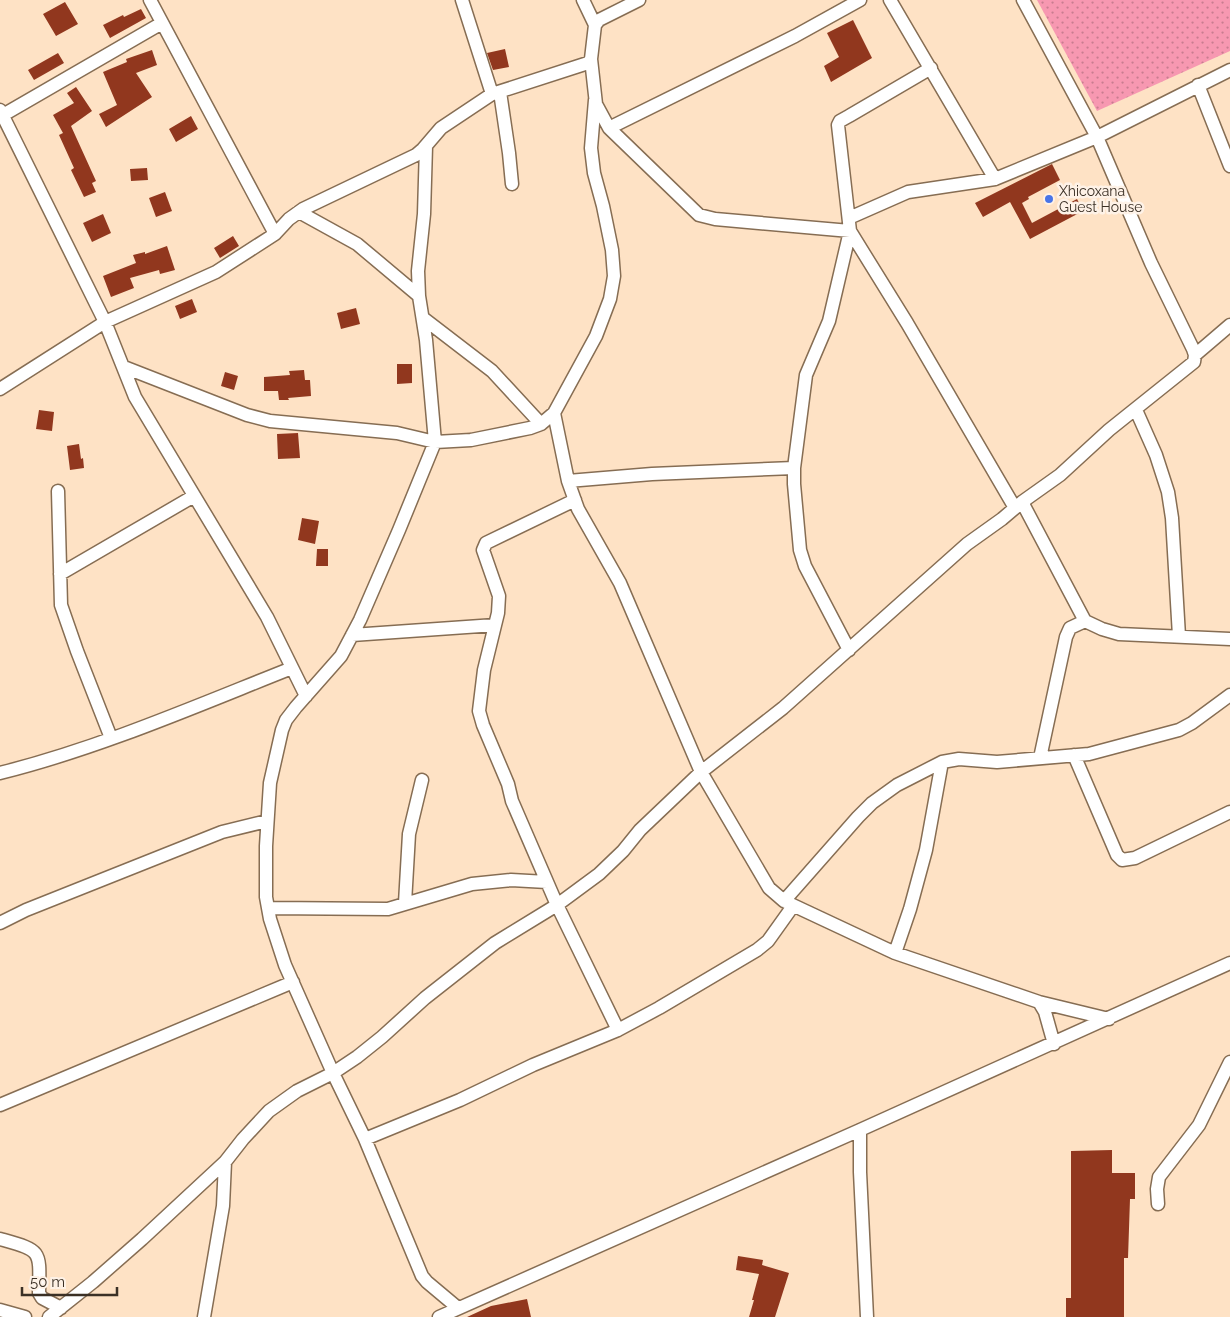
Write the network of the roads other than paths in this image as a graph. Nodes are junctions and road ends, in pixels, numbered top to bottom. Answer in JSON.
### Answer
{"nodes":[{"id":1,"x":150,"y":0,"type":"edge"},
{"id":2,"x":462,"y":0,"type":"edge"},
{"id":3,"x":583,"y":0,"type":"edge"},
{"id":4,"x":639,"y":0,"type":"edge"},
{"id":5,"x":860,"y":0,"type":"edge"},
{"id":6,"x":890,"y":0,"type":"edge"},
{"id":7,"x":1023,"y":0,"type":"edge"},
{"id":8,"x":162,"y":23,"type":"junction"},
{"id":9,"x":595,"y":26,"type":"junction"},
{"id":10,"x":591,"y":59,"type":"junction"},
{"id":11,"x":931,"y":68,"type":"junction"},
{"id":12,"x":1230,"y":70,"type":"edge"},
{"id":13,"x":1198,"y":85,"type":"junction"},
{"id":14,"x":496,"y":93,"type":"junction"},
{"id":15,"x":595,"y":100,"type":"junction"},
{"id":16,"x":2,"y":112,"type":"edge"},
{"id":17,"x":609,"y":128,"type":"junction"},
{"id":18,"x":1097,"y":137,"type":"junction"},
{"id":19,"x":426,"y":146,"type":"junction"},
{"id":20,"x":1230,"y":166,"type":"edge"},
{"id":21,"x":995,"y":179,"type":"junction"},
{"id":22,"x":512,"y":184,"type":"dead end"},
{"id":23,"x":300,"y":212,"type":"junction"},
{"id":24,"x":849,"y":225,"type":"junction"},
{"id":25,"x":275,"y":234,"type":"junction"},
{"id":26,"x":419,"y":296,"type":"junction"},
{"id":27,"x":423,"y":318,"type":"junction"},
{"id":28,"x":105,"y":322,"type":"junction"},
{"id":29,"x":1230,"y":325,"type":"edge"},
{"id":30,"x":1196,"y":356,"type":"junction"},
{"id":31,"x":124,"y":367,"type":"junction"},
{"id":32,"x":0,"y":389,"type":"edge"},
{"id":33,"x":1136,"y":410,"type":"junction"},
{"id":34,"x":554,"y":413,"type":"junction"},
{"id":35,"x":542,"y":424,"type":"junction"},
{"id":36,"x":434,"y":442,"type":"junction"},
{"id":37,"x":794,"y":468,"type":"junction"},
{"id":38,"x":568,"y":481,"type":"junction"},
{"id":39,"x":58,"y":491,"type":"dead end"},
{"id":40,"x":194,"y":496,"type":"junction"},
{"id":41,"x":575,"y":500,"type":"junction"},
{"id":42,"x":1018,"y":505,"type":"junction"},
{"id":43,"x":60,"y":574,"type":"junction"},
{"id":44,"x":1084,"y":621,"type":"junction"},
{"id":45,"x":495,"y":625,"type":"junction"},
{"id":46,"x":352,"y":635,"type":"junction"},
{"id":47,"x":1179,"y":636,"type":"junction"},
{"id":48,"x":1230,"y":639,"type":"edge"},
{"id":49,"x":849,"y":650,"type":"junction"},
{"id":50,"x":292,"y":668,"type":"junction"},
{"id":51,"x":306,"y":696,"type":"junction"},
{"id":52,"x":1230,"y":696,"type":"edge"},
{"id":53,"x":111,"y":738,"type":"junction"},
{"id":54,"x":1074,"y":755,"type":"junction"},
{"id":55,"x":1040,"y":758,"type":"junction"},
{"id":56,"x":942,"y":762,"type":"junction"},
{"id":57,"x":701,"y":772,"type":"junction"},
{"id":58,"x":0,"y":773,"type":"edge"},
{"id":59,"x":422,"y":780,"type":"dead end"},
{"id":60,"x":1230,"y":812,"type":"edge"},
{"id":61,"x":267,"y":821,"type":"junction"},
{"id":62,"x":547,"y":882,"type":"junction"},
{"id":63,"x":405,"y":904,"type":"junction"},
{"id":64,"x":788,"y":904,"type":"junction"},
{"id":65,"x":557,"y":905,"type":"junction"},
{"id":66,"x":269,"y":908,"type":"junction"},
{"id":67,"x":0,"y":924,"type":"edge"},
{"id":68,"x":895,"y":953,"type":"junction"},
{"id":69,"x":1230,"y":963,"type":"edge"},
{"id":70,"x":292,"y":982,"type":"junction"},
{"id":71,"x":1039,"y":1002,"type":"junction"},
{"id":72,"x":1109,"y":1019,"type":"junction"},
{"id":73,"x":618,"y":1030,"type":"junction"},
{"id":74,"x":1054,"y":1044,"type":"junction"},
{"id":75,"x":1230,"y":1062,"type":"edge"},
{"id":76,"x":333,"y":1073,"type":"junction"},
{"id":77,"x":0,"y":1105,"type":"edge"},
{"id":78,"x":860,"y":1130,"type":"junction"},
{"id":79,"x":365,"y":1139,"type":"junction"},
{"id":80,"x":225,"y":1162,"type":"junction"},
{"id":81,"x":1158,"y":1204,"type":"dead end"},
{"id":82,"x":0,"y":1239,"type":"edge"},
{"id":83,"x":61,"y":1308,"type":"junction"},
{"id":84,"x":458,"y":1308,"type":"junction"},
{"id":85,"x":0,"y":1310,"type":"edge"},
{"id":86,"x":25,"y":1317,"type":"edge"},
{"id":87,"x":49,"y":1317,"type":"edge"},
{"id":88,"x":204,"y":1317,"type":"edge"},
{"id":89,"x":438,"y":1317,"type":"edge"},
{"id":90,"x":867,"y":1317,"type":"edge"}],
"edges":[{"from":1,"to":8,"type":"street"},
{"from":2,"to":14,"type":"street"},
{"from":3,"to":9,"type":"street"},
{"from":4,"to":9,"type":"street"},
{"from":5,"to":17,"type":"street"},
{"from":6,"to":11,"type":"street"},
{"from":7,"to":18,"type":"street"},
{"from":8,"to":16,"type":"street"},
{"from":8,"to":25,"type":"street"},
{"from":9,"to":10,"type":"street"},
{"from":10,"to":14,"type":"street"},
{"from":10,"to":15,"type":"street"},
{"from":11,"to":21,"type":"street"},
{"from":11,"to":24,"type":"street"},
{"from":12,"to":13,"type":"street"},
{"from":13,"to":18,"type":"street"},
{"from":13,"to":20,"type":"street"},
{"from":14,"to":19,"type":"street"},
{"from":14,"to":22,"type":"street"},
{"from":15,"to":17,"type":"street"},
{"from":15,"to":34,"type":"street"},
{"from":16,"to":28,"type":"street"},
{"from":17,"to":24,"type":"street"},
{"from":18,"to":21,"type":"street"},
{"from":18,"to":30,"type":"street"},
{"from":19,"to":23,"type":"street"},
{"from":19,"to":26,"type":"street"},
{"from":21,"to":24,"type":"street"},
{"from":23,"to":25,"type":"street"},
{"from":23,"to":26,"type":"street"},
{"from":24,"to":37,"type":"street"},
{"from":24,"to":42,"type":"street"},
{"from":25,"to":28,"type":"street"},
{"from":26,"to":27,"type":"street"},
{"from":27,"to":35,"type":"street"},
{"from":27,"to":36,"type":"street"},
{"from":28,"to":31,"type":"street"},
{"from":28,"to":32,"type":"street"},
{"from":29,"to":30,"type":"street"},
{"from":30,"to":33,"type":"street"},
{"from":31,"to":36,"type":"street"},
{"from":31,"to":40,"type":"street"},
{"from":33,"to":42,"type":"street"},
{"from":33,"to":47,"type":"street"},
{"from":34,"to":35,"type":"street"},
{"from":34,"to":38,"type":"street"},
{"from":35,"to":36,"type":"street"},
{"from":36,"to":46,"type":"street"},
{"from":37,"to":38,"type":"street"},
{"from":37,"to":49,"type":"street"},
{"from":38,"to":41,"type":"street"},
{"from":39,"to":43,"type":"street"},
{"from":40,"to":43,"type":"street"},
{"from":40,"to":50,"type":"street"},
{"from":41,"to":45,"type":"street"},
{"from":41,"to":57,"type":"street"},
{"from":42,"to":44,"type":"street"},
{"from":42,"to":49,"type":"street"},
{"from":43,"to":53,"type":"street"},
{"from":44,"to":47,"type":"street"},
{"from":44,"to":55,"type":"street"},
{"from":45,"to":46,"type":"street"},
{"from":45,"to":62,"type":"street"},
{"from":46,"to":51,"type":"street"},
{"from":47,"to":48,"type":"street"},
{"from":49,"to":57,"type":"street"},
{"from":50,"to":51,"type":"street"},
{"from":50,"to":53,"type":"street"},
{"from":51,"to":61,"type":"street"},
{"from":52,"to":54,"type":"street"},
{"from":53,"to":58,"type":"street"},
{"from":54,"to":55,"type":"street"},
{"from":54,"to":60,"type":"street"},
{"from":55,"to":56,"type":"street"},
{"from":56,"to":64,"type":"street"},
{"from":56,"to":68,"type":"street"},
{"from":57,"to":64,"type":"street"},
{"from":57,"to":65,"type":"street"},
{"from":59,"to":63,"type":"street"},
{"from":61,"to":66,"type":"street"},
{"from":61,"to":67,"type":"street"},
{"from":62,"to":63,"type":"street"},
{"from":62,"to":65,"type":"street"},
{"from":63,"to":66,"type":"street"},
{"from":64,"to":68,"type":"street"},
{"from":64,"to":73,"type":"street"},
{"from":65,"to":73,"type":"street"},
{"from":65,"to":76,"type":"street"},
{"from":66,"to":70,"type":"street"},
{"from":68,"to":71,"type":"street"},
{"from":69,"to":72,"type":"street"},
{"from":70,"to":76,"type":"street"},
{"from":70,"to":77,"type":"street"},
{"from":71,"to":72,"type":"street"},
{"from":71,"to":74,"type":"street"},
{"from":72,"to":74,"type":"street"},
{"from":73,"to":79,"type":"street"},
{"from":74,"to":78,"type":"street"},
{"from":75,"to":81,"type":"street"},
{"from":76,"to":79,"type":"street"},
{"from":76,"to":80,"type":"street"},
{"from":78,"to":84,"type":"street"},
{"from":78,"to":90,"type":"street"},
{"from":79,"to":84,"type":"street"},
{"from":80,"to":83,"type":"street"},
{"from":80,"to":88,"type":"street"},
{"from":82,"to":83,"type":"street"},
{"from":83,"to":87,"type":"street"},
{"from":84,"to":89,"type":"street"},
{"from":85,"to":86,"type":"street"}]}
